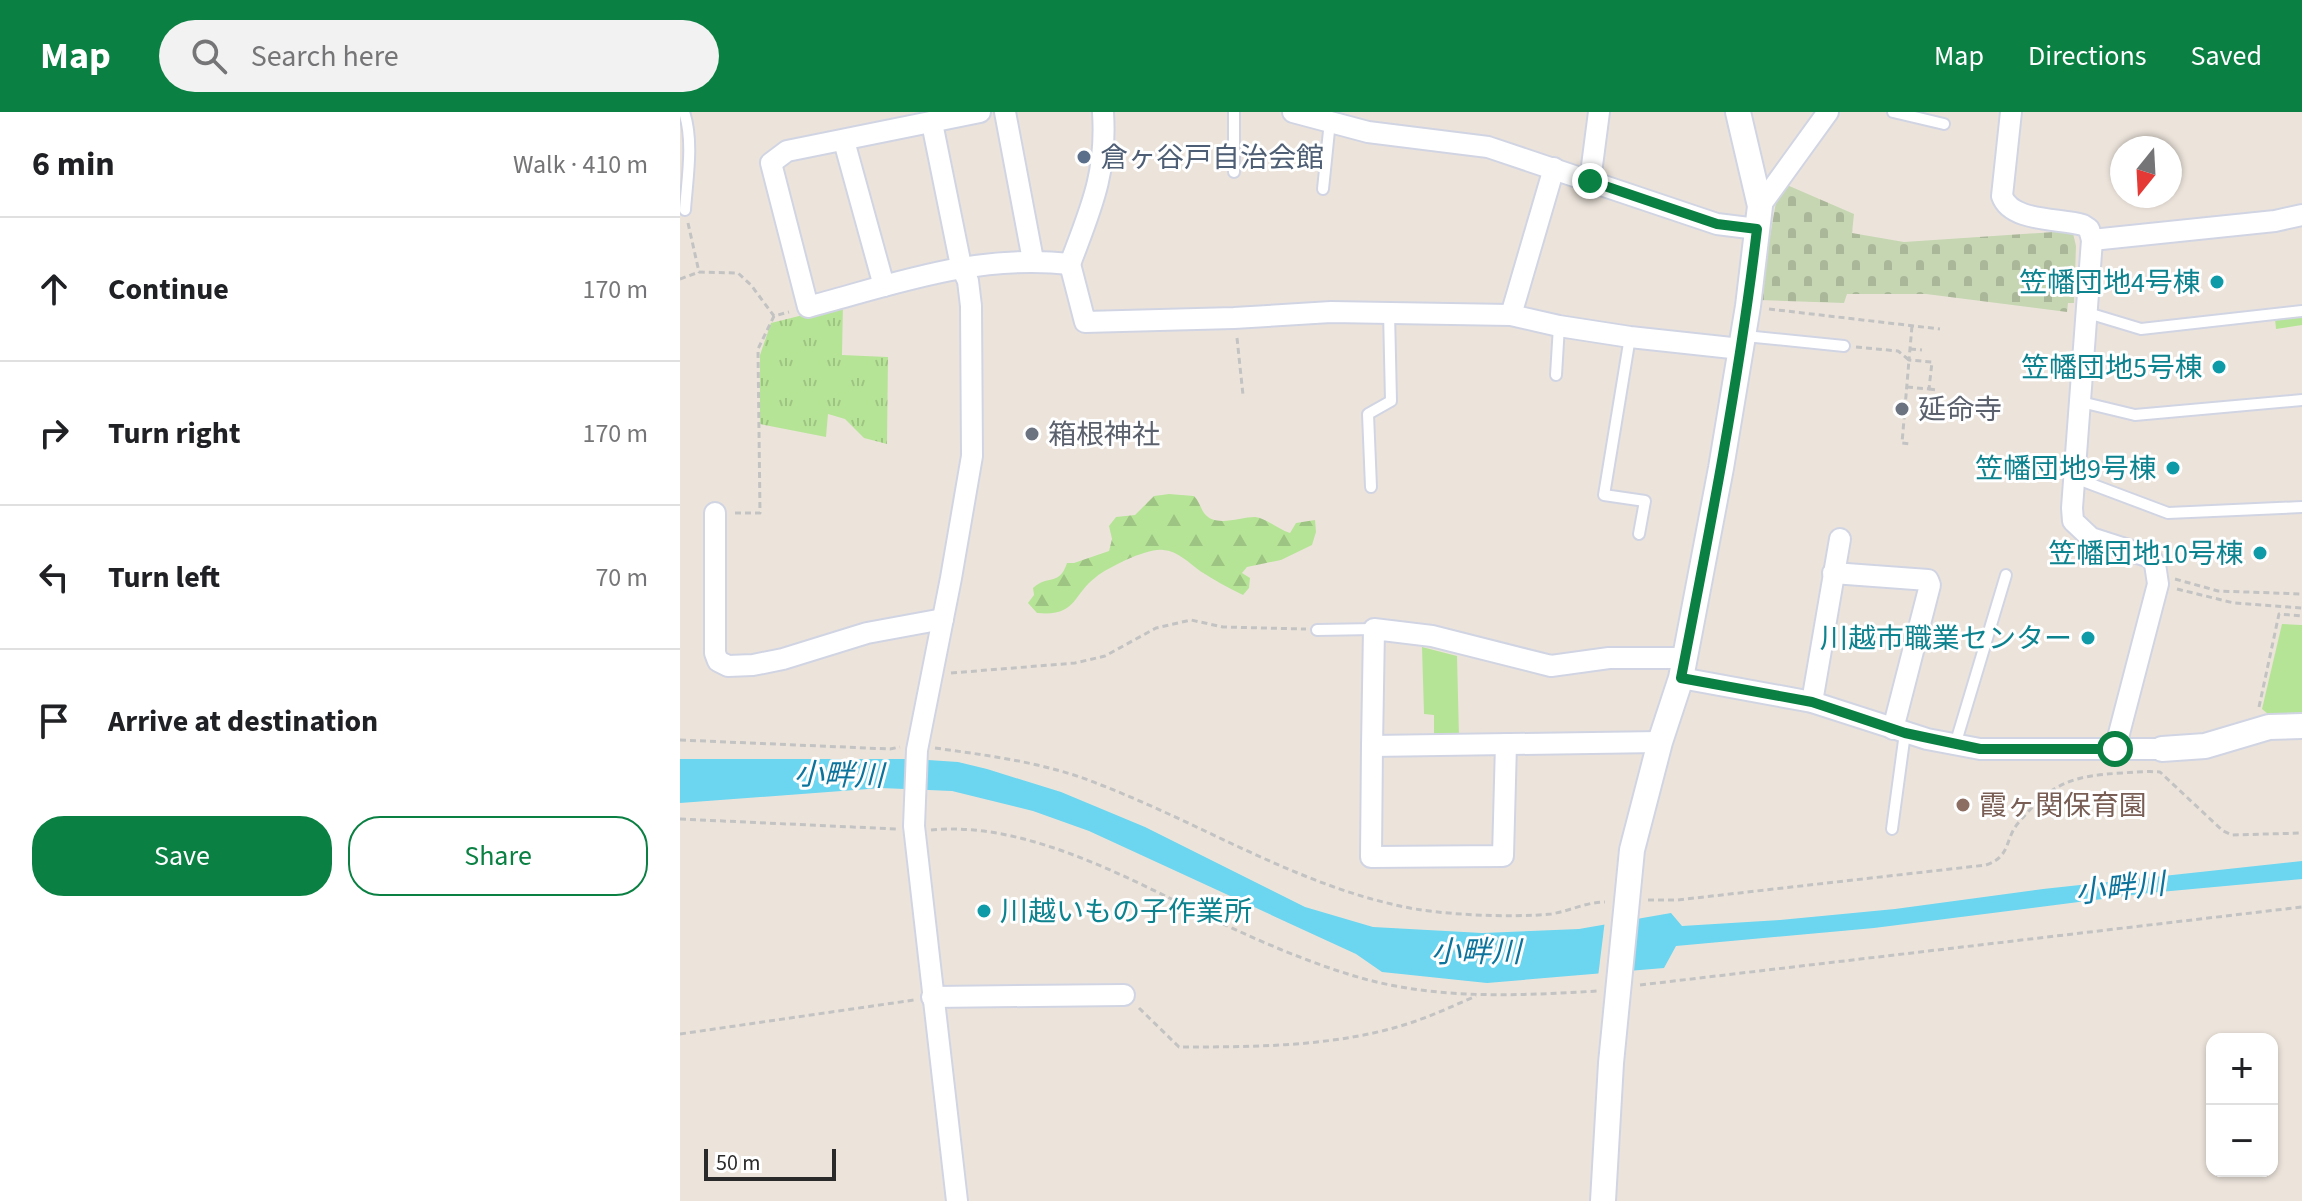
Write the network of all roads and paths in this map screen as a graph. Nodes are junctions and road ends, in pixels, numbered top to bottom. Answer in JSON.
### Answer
{"nodes":[{"id":1,"x":684,"y":112,"type":"edge"},
{"id":2,"x":980,"y":112,"type":"edge"},
{"id":3,"x":1005,"y":112,"type":"edge"},
{"id":4,"x":1103,"y":112,"type":"edge"},
{"id":5,"x":1234,"y":112,"type":"edge"},
{"id":6,"x":1293,"y":112,"type":"edge"},
{"id":7,"x":1599,"y":112,"type":"edge"},
{"id":8,"x":1738,"y":112,"type":"edge"},
{"id":9,"x":1828,"y":112,"type":"edge"},
{"id":10,"x":1893,"y":112,"type":"edge"},
{"id":11,"x":2011,"y":112,"type":"edge"},
{"id":12,"x":1330,"y":121,"type":"junction"},
{"id":13,"x":932,"y":123,"type":"junction"},
{"id":14,"x":1944,"y":124,"type":"dead end"},
{"id":15,"x":844,"y":141,"type":"junction"},
{"id":16,"x":1554,"y":168,"type":"junction"},
{"id":17,"x":1234,"y":172,"type":"dead end"},
{"id":18,"x":1590,"y":181,"type":"junction"},
{"id":19,"x":1323,"y":189,"type":"dead end"},
{"id":20,"x":685,"y":210,"type":"joint"},
{"id":21,"x":2302,"y":215,"type":"edge"},
{"id":22,"x":1758,"y":218,"type":"junction"},
{"id":23,"x":2092,"y":240,"type":"junction"},
{"id":24,"x":1033,"y":260,"type":"junction"},
{"id":25,"x":1070,"y":264,"type":"junction"},
{"id":26,"x":961,"y":266,"type":"junction"},
{"id":27,"x":699,"y":272,"type":"junction"},
{"id":28,"x":680,"y":279,"type":"edge"},
{"id":29,"x":884,"y":286,"type":"junction"},
{"id":30,"x":1748,"y":306,"type":"junction"},
{"id":31,"x":808,"y":307,"type":"junction"},
{"id":32,"x":2302,"y":311,"type":"edge"},
{"id":33,"x":1389,"y":312,"type":"junction"},
{"id":34,"x":2088,"y":313,"type":"junction"},
{"id":35,"x":1511,"y":315,"type":"junction"},
{"id":36,"x":774,"y":316,"type":"junction"},
{"id":37,"x":1234,"y":318,"type":"junction"},
{"id":38,"x":1559,"y":326,"type":"junction"},
{"id":39,"x":1912,"y":326,"type":"junction"},
{"id":40,"x":1940,"y":329,"type":"dead end"},
{"id":41,"x":1630,"y":337,"type":"junction"},
{"id":42,"x":1742,"y":342,"type":"junction"},
{"id":43,"x":1844,"y":346,"type":"joint"},
{"id":44,"x":1910,"y":349,"type":"junction"},
{"id":45,"x":1922,"y":350,"type":"dead end"},
{"id":46,"x":1909,"y":360,"type":"junction"},
{"id":47,"x":1556,"y":375,"type":"dead end"},
{"id":48,"x":1907,"y":387,"type":"junction"},
{"id":49,"x":1929,"y":389,"type":"junction"},
{"id":50,"x":1938,"y":390,"type":"dead end"},
{"id":51,"x":1243,"y":395,"type":"dead end"},
{"id":52,"x":2302,"y":400,"type":"edge"},
{"id":53,"x":2081,"y":402,"type":"junction"},
{"id":54,"x":1911,"y":444,"type":"dead end"},
{"id":55,"x":2075,"y":478,"type":"junction"},
{"id":56,"x":1371,"y":487,"type":"dead end"},
{"id":57,"x":2302,"y":507,"type":"edge"},
{"id":58,"x":715,"y":513,"type":"joint"},
{"id":59,"x":1639,"y":534,"type":"dead end"},
{"id":60,"x":1840,"y":539,"type":"dead end"},
{"id":61,"x":1833,"y":573,"type":"junction"},
{"id":62,"x":2006,"y":575,"type":"dead end"},
{"id":63,"x":2158,"y":579,"type":"junction"},
{"id":64,"x":2302,"y":594,"type":"edge"},
{"id":65,"x":2302,"y":608,"type":"edge"},
{"id":66,"x":2302,"y":616,"type":"edge"},
{"id":67,"x":943,"y":619,"type":"junction"},
{"id":68,"x":1374,"y":629,"type":"junction"},
{"id":69,"x":1317,"y":630,"type":"joint"},
{"id":70,"x":1683,"y":668,"type":"junction"},
{"id":71,"x":932,"y":674,"type":"junction"},
{"id":72,"x":1812,"y":702,"type":"junction"},
{"id":73,"x":2302,"y":726,"type":"edge"},
{"id":74,"x":2254,"y":730,"type":"junction"},
{"id":75,"x":1899,"y":731,"type":"junction"},
{"id":76,"x":680,"y":740,"type":"edge"},
{"id":77,"x":1660,"y":742,"type":"junction"},
{"id":78,"x":1506,"y":744,"type":"junction"},
{"id":79,"x":1955,"y":745,"type":"junction"},
{"id":80,"x":1372,"y":746,"type":"junction"},
{"id":81,"x":917,"y":747,"type":"junction"},
{"id":82,"x":2115,"y":749,"type":"junction"},
{"id":83,"x":2162,"y":749,"type":"joint"},
{"id":84,"x":680,"y":819,"type":"edge"},
{"id":85,"x":915,"y":828,"type":"junction"},
{"id":86,"x":1892,"y":829,"type":"dead end"},
{"id":87,"x":2302,"y":907,"type":"edge"},
{"id":88,"x":1618,"y":986,"type":"junction"},
{"id":89,"x":1124,"y":995,"type":"joint"},
{"id":90,"x":1478,"y":995,"type":"junction"},
{"id":91,"x":932,"y":997,"type":"junction"},
{"id":92,"x":680,"y":1034,"type":"edge"},
{"id":93,"x":957,"y":1201,"type":"edge"},
{"id":94,"x":1603,"y":1201,"type":"edge"}],
"edges":[{"from":1,"to":20,"type":"lane"},
{"from":2,"to":13,"type":"street"},
{"from":3,"to":24,"type":"street"},
{"from":4,"to":25,"type":"street"},
{"from":5,"to":17,"type":"lane"},
{"from":6,"to":12,"type":"street"},
{"from":7,"to":18,"type":"street"},
{"from":8,"to":22,"type":"street"},
{"from":9,"to":22,"type":"street"},
{"from":10,"to":14,"type":"lane"},
{"from":11,"to":23,"type":"street"},
{"from":12,"to":16,"type":"street"},
{"from":12,"to":19,"type":"lane"},
{"from":13,"to":15,"type":"street"},
{"from":13,"to":26,"type":"street"},
{"from":15,"to":29,"type":"street"},
{"from":15,"to":31,"type":"street"},
{"from":16,"to":18,"type":"street"},
{"from":16,"to":35,"type":"street"},
{"from":18,"to":22,"type":"street"},
{"from":20,"to":27,"type":"path"},
{"from":21,"to":23,"type":"street"},
{"from":22,"to":30,"type":"street"},
{"from":23,"to":34,"type":"street"},
{"from":24,"to":25,"type":"street"},
{"from":24,"to":26,"type":"street"},
{"from":25,"to":37,"type":"street"},
{"from":26,"to":29,"type":"street"},
{"from":26,"to":67,"type":"street"},
{"from":27,"to":28,"type":"path"},
{"from":27,"to":36,"type":"path"},
{"from":29,"to":31,"type":"street"},
{"from":30,"to":39,"type":"path"},
{"from":30,"to":42,"type":"street"},
{"from":31,"to":36,"type":"path"},
{"from":32,"to":34,"type":"lane"},
{"from":33,"to":35,"type":"street"},
{"from":33,"to":37,"type":"street"},
{"from":33,"to":56,"type":"lane"},
{"from":34,"to":53,"type":"street"},
{"from":35,"to":38,"type":"street"},
{"from":36,"to":58,"type":"path"},
{"from":37,"to":51,"type":"path"},
{"from":38,"to":41,"type":"street"},
{"from":38,"to":47,"type":"lane"},
{"from":39,"to":40,"type":"path"},
{"from":39,"to":44,"type":"path"},
{"from":41,"to":42,"type":"street"},
{"from":41,"to":59,"type":"lane"},
{"from":42,"to":43,"type":"lane"},
{"from":42,"to":70,"type":"street"},
{"from":43,"to":46,"type":"path"},
{"from":44,"to":45,"type":"path"},
{"from":44,"to":46,"type":"path"},
{"from":46,"to":48,"type":"path"},
{"from":46,"to":49,"type":"path"},
{"from":48,"to":49,"type":"path"},
{"from":48,"to":54,"type":"path"},
{"from":49,"to":50,"type":"path"},
{"from":52,"to":53,"type":"lane"},
{"from":53,"to":55,"type":"street"},
{"from":55,"to":57,"type":"lane"},
{"from":55,"to":63,"type":"street"},
{"from":58,"to":67,"type":"street"},
{"from":60,"to":61,"type":"street"},
{"from":61,"to":72,"type":"street"},
{"from":61,"to":75,"type":"street"},
{"from":62,"to":79,"type":"lane"},
{"from":63,"to":64,"type":"path"},
{"from":63,"to":65,"type":"path"},
{"from":63,"to":82,"type":"street"},
{"from":66,"to":74,"type":"path"},
{"from":67,"to":71,"type":"street"},
{"from":68,"to":69,"type":"lane"},
{"from":68,"to":70,"type":"street"},
{"from":68,"to":80,"type":"street"},
{"from":69,"to":71,"type":"path"},
{"from":70,"to":72,"type":"street"},
{"from":70,"to":77,"type":"street"},
{"from":71,"to":81,"type":"street"},
{"from":72,"to":75,"type":"street"},
{"from":73,"to":74,"type":"street"},
{"from":74,"to":83,"type":"street"},
{"from":75,"to":79,"type":"street"},
{"from":75,"to":86,"type":"lane"},
{"from":76,"to":81,"type":"path"},
{"from":77,"to":78,"type":"street"},
{"from":77,"to":88,"type":"street"},
{"from":78,"to":80,"type":"street"},
{"from":78,"to":80,"type":"street"},
{"from":79,"to":82,"type":"street"},
{"from":81,"to":85,"type":"street"},
{"from":82,"to":83,"type":"street"},
{"from":84,"to":85,"type":"path"},
{"from":85,"to":90,"type":"path"},
{"from":85,"to":91,"type":"street"},
{"from":87,"to":88,"type":"path"},
{"from":88,"to":90,"type":"path"},
{"from":88,"to":94,"type":"street"},
{"from":89,"to":90,"type":"path"},
{"from":89,"to":91,"type":"street"},
{"from":91,"to":92,"type":"path"},
{"from":91,"to":93,"type":"street"}]}
